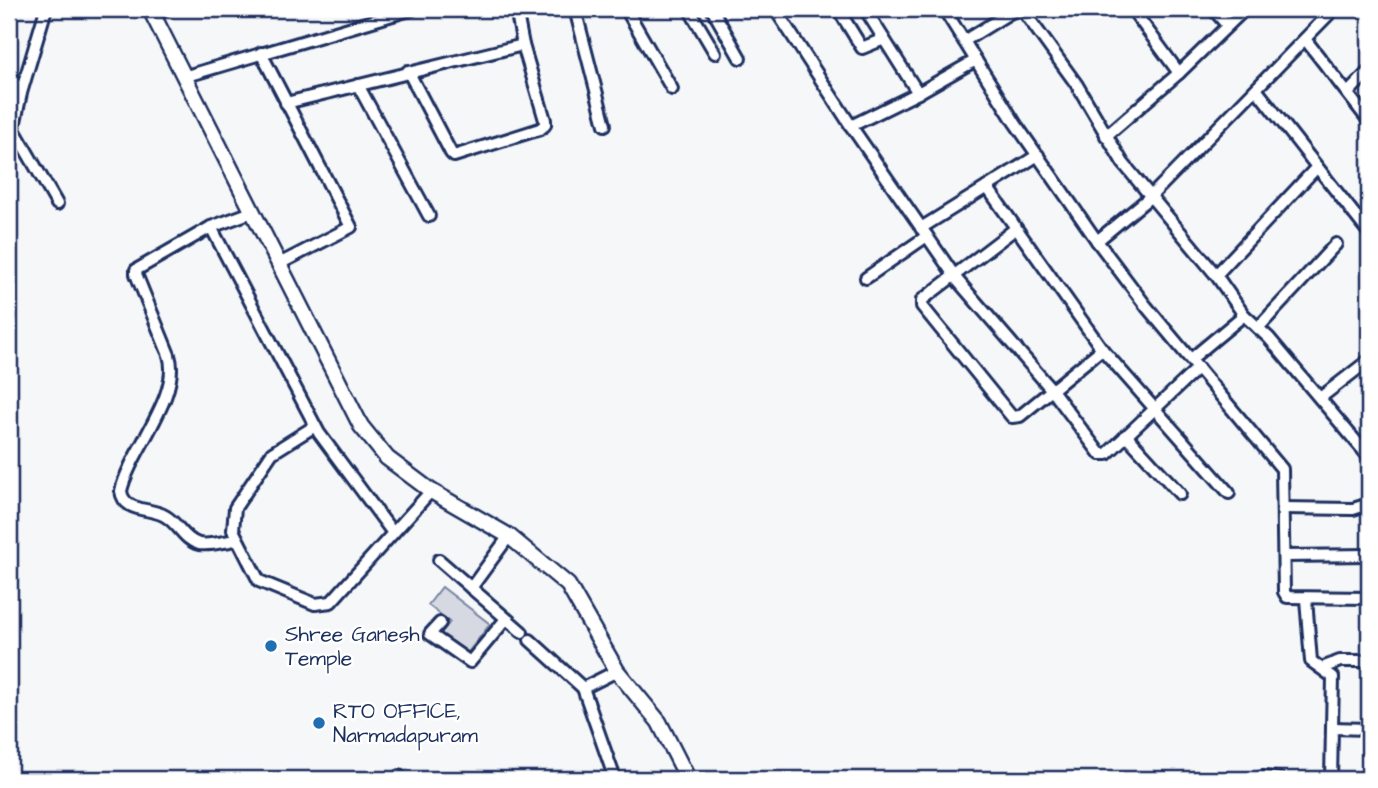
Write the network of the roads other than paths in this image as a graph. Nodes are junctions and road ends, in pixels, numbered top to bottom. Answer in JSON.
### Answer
{"nodes":[{"id":1,"x":46,"y":9,"type":"edge"},
{"id":2,"x":167,"y":9,"type":"edge"},
{"id":3,"x":413,"y":9,"type":"edge"},
{"id":4,"x":516,"y":9,"type":"edge"},
{"id":5,"x":575,"y":9,"type":"edge"},
{"id":6,"x":626,"y":9,"type":"edge"},
{"id":7,"x":689,"y":9,"type":"edge"},
{"id":8,"x":712,"y":9,"type":"edge"},
{"id":9,"x":775,"y":9,"type":"edge"},
{"id":10,"x":838,"y":9,"type":"edge"},
{"id":11,"x":865,"y":9,"type":"edge"},
{"id":12,"x":944,"y":9,"type":"edge"},
{"id":13,"x":1016,"y":9,"type":"edge"},
{"id":14,"x":1022,"y":9,"type":"edge"},
{"id":15,"x":1132,"y":9,"type":"edge"},
{"id":16,"x":1213,"y":9,"type":"edge"},
{"id":17,"x":1245,"y":9,"type":"edge"},
{"id":18,"x":1334,"y":9,"type":"edge"},
{"id":19,"x":151,"y":11,"type":"edge"},
{"id":20,"x":1227,"y":25,"type":"junction"},
{"id":21,"x":884,"y":39,"type":"junction"},
{"id":22,"x":1305,"y":39,"type":"junction"},
{"id":23,"x":964,"y":41,"type":"junction"},
{"id":24,"x":523,"y":44,"type":"junction"},
{"id":25,"x":261,"y":53,"type":"junction"},
{"id":26,"x":715,"y":53,"type":"dead end"},
{"id":27,"x":740,"y":58,"type":"dead end"},
{"id":28,"x":976,"y":60,"type":"junction"},
{"id":29,"x":408,"y":71,"type":"junction"},
{"id":30,"x":1369,"y":71,"type":"edge"},
{"id":31,"x":1179,"y":73,"type":"junction"},
{"id":32,"x":9,"y":75,"type":"edge"},
{"id":33,"x":183,"y":77,"type":"junction"},
{"id":34,"x":358,"y":85,"type":"junction"},
{"id":35,"x":672,"y":89,"type":"dead end"},
{"id":36,"x":1256,"y":89,"type":"junction"},
{"id":37,"x":21,"y":93,"type":"junction"},
{"id":38,"x":918,"y":93,"type":"junction"},
{"id":39,"x":1348,"y":93,"type":"junction"},
{"id":40,"x":285,"y":103,"type":"junction"},
{"id":41,"x":1369,"y":121,"type":"edge"},
{"id":42,"x":606,"y":125,"type":"dead end"},
{"id":43,"x":851,"y":126,"type":"junction"},
{"id":44,"x":10,"y":127,"type":"edge"},
{"id":45,"x":1106,"y":136,"type":"junction"},
{"id":46,"x":1038,"y":155,"type":"junction"},
{"id":47,"x":1317,"y":167,"type":"junction"},
{"id":48,"x":987,"y":187,"type":"junction"},
{"id":49,"x":1150,"y":197,"type":"junction"},
{"id":50,"x":57,"y":204,"type":"dead end"},
{"id":51,"x":252,"y":212,"type":"junction"},
{"id":52,"x":429,"y":216,"type":"dead end"},
{"id":53,"x":211,"y":227,"type":"junction"},
{"id":54,"x":1015,"y":229,"type":"junction"},
{"id":55,"x":924,"y":232,"type":"junction"},
{"id":56,"x":1369,"y":233,"type":"edge"},
{"id":57,"x":1097,"y":241,"type":"junction"},
{"id":58,"x":1336,"y":244,"type":"dead end"},
{"id":59,"x":279,"y":264,"type":"junction"},
{"id":60,"x":954,"y":275,"type":"junction"},
{"id":61,"x":1216,"y":275,"type":"junction"},
{"id":62,"x":866,"y":278,"type":"dead end"},
{"id":63,"x":1244,"y":315,"type":"junction"},
{"id":64,"x":1258,"y":328,"type":"junction"},
{"id":65,"x":1102,"y":349,"type":"junction"},
{"id":66,"x":1369,"y":360,"type":"edge"},
{"id":67,"x":1194,"y":363,"type":"junction"},
{"id":68,"x":1052,"y":390,"type":"junction"},
{"id":69,"x":1320,"y":398,"type":"junction"},
{"id":70,"x":1154,"y":407,"type":"junction"},
{"id":71,"x":314,"y":425,"type":"junction"},
{"id":72,"x":1126,"y":435,"type":"junction"},
{"id":73,"x":1368,"y":451,"type":"edge"},
{"id":74,"x":432,"y":491,"type":"junction"},
{"id":75,"x":1229,"y":493,"type":"dead end"},
{"id":76,"x":1180,"y":494,"type":"dead end"},
{"id":77,"x":1369,"y":503,"type":"edge"},
{"id":78,"x":1283,"y":508,"type":"junction"},
{"id":79,"x":393,"y":533,"type":"junction"},
{"id":80,"x":509,"y":536,"type":"junction"},
{"id":81,"x":237,"y":540,"type":"junction"},
{"id":82,"x":1369,"y":555,"type":"edge"},
{"id":83,"x":1283,"y":556,"type":"junction"},
{"id":84,"x":439,"y":560,"type":"dead end"},
{"id":85,"x":471,"y":588,"type":"junction"},
{"id":86,"x":1306,"y":598,"type":"junction"},
{"id":87,"x":1369,"y":598,"type":"edge"},
{"id":88,"x":506,"y":619,"type":"junction"},
{"id":89,"x":440,"y":623,"type":"dead end"},
{"id":90,"x":1369,"y":661,"type":"edge"},
{"id":91,"x":1322,"y":668,"type":"junction"},
{"id":92,"x":617,"y":671,"type":"junction"},
{"id":93,"x":583,"y":688,"type":"junction"},
{"id":94,"x":1332,"y":728,"type":"junction"},
{"id":95,"x":1369,"y":729,"type":"edge"},
{"id":96,"x":615,"y":779,"type":"edge"},
{"id":97,"x":688,"y":779,"type":"edge"},
{"id":98,"x":1258,"y":779,"type":"edge"},
{"id":99,"x":1280,"y":779,"type":"edge"},
{"id":100,"x":1331,"y":779,"type":"edge"}],
"edges":[{"from":1,"to":37,"type":"street"},
{"from":2,"to":19,"type":"street"},
{"from":3,"to":25,"type":"street"},
{"from":4,"to":24,"type":"street"},
{"from":5,"to":42,"type":"street"},
{"from":6,"to":35,"type":"street"},
{"from":7,"to":26,"type":"street"},
{"from":8,"to":27,"type":"street"},
{"from":9,"to":43,"type":"street"},
{"from":10,"to":21,"type":"street"},
{"from":11,"to":21,"type":"street"},
{"from":12,"to":23,"type":"street"},
{"from":13,"to":23,"type":"street"},
{"from":14,"to":45,"type":"street"},
{"from":15,"to":31,"type":"street"},
{"from":16,"to":20,"type":"street"},
{"from":17,"to":20,"type":"street"},
{"from":18,"to":22,"type":"street"},
{"from":19,"to":33,"type":"main road"},
{"from":20,"to":31,"type":"street"},
{"from":21,"to":38,"type":"street"},
{"from":22,"to":36,"type":"street"},
{"from":22,"to":39,"type":"street"},
{"from":23,"to":28,"type":"street"},
{"from":24,"to":29,"type":"street"},
{"from":24,"to":29,"type":"street"},
{"from":25,"to":33,"type":"street"},
{"from":25,"to":40,"type":"street"},
{"from":28,"to":38,"type":"street"},
{"from":28,"to":46,"type":"street"},
{"from":29,"to":34,"type":"street"},
{"from":30,"to":39,"type":"street"},
{"from":31,"to":45,"type":"street"},
{"from":32,"to":37,"type":"street"},
{"from":33,"to":51,"type":"main road"},
{"from":34,"to":40,"type":"street"},
{"from":34,"to":52,"type":"street"},
{"from":36,"to":47,"type":"street"},
{"from":36,"to":49,"type":"street"},
{"from":37,"to":44,"type":"street"},
{"from":38,"to":43,"type":"street"},
{"from":39,"to":41,"type":"street"},
{"from":40,"to":59,"type":"street"},
{"from":43,"to":55,"type":"street"},
{"from":44,"to":50,"type":"street"},
{"from":45,"to":49,"type":"street"},
{"from":46,"to":48,"type":"street"},
{"from":46,"to":57,"type":"street"},
{"from":47,"to":56,"type":"street"},
{"from":47,"to":61,"type":"street"},
{"from":48,"to":54,"type":"street"},
{"from":48,"to":55,"type":"street"},
{"from":49,"to":57,"type":"street"},
{"from":49,"to":61,"type":"street"},
{"from":51,"to":53,"type":"street"},
{"from":51,"to":59,"type":"main road"},
{"from":53,"to":71,"type":"street"},
{"from":53,"to":81,"type":"street"},
{"from":54,"to":60,"type":"street"},
{"from":54,"to":65,"type":"street"},
{"from":55,"to":60,"type":"street"},
{"from":55,"to":62,"type":"street"},
{"from":57,"to":67,"type":"street"},
{"from":58,"to":64,"type":"street"},
{"from":59,"to":74,"type":"main road"},
{"from":60,"to":68,"type":"street"},
{"from":60,"to":68,"type":"street"},
{"from":61,"to":63,"type":"street"},
{"from":63,"to":64,"type":"street"},
{"from":63,"to":67,"type":"street"},
{"from":64,"to":69,"type":"street"},
{"from":65,"to":68,"type":"street"},
{"from":65,"to":70,"type":"street"},
{"from":66,"to":69,"type":"street"},
{"from":67,"to":70,"type":"street"},
{"from":67,"to":78,"type":"street"},
{"from":68,"to":72,"type":"street"},
{"from":69,"to":73,"type":"street"},
{"from":70,"to":72,"type":"street"},
{"from":70,"to":75,"type":"street"},
{"from":71,"to":79,"type":"street"},
{"from":71,"to":81,"type":"street"},
{"from":72,"to":76,"type":"street"},
{"from":74,"to":79,"type":"street"},
{"from":74,"to":80,"type":"main road"},
{"from":77,"to":78,"type":"street"},
{"from":78,"to":83,"type":"street"},
{"from":79,"to":81,"type":"street"},
{"from":80,"to":85,"type":"street"},
{"from":80,"to":92,"type":"main road"},
{"from":82,"to":83,"type":"street"},
{"from":83,"to":86,"type":"street"},
{"from":84,"to":85,"type":"street"},
{"from":85,"to":88,"type":"street"},
{"from":86,"to":87,"type":"street"},
{"from":86,"to":91,"type":"street"},
{"from":88,"to":89,"type":"street"},
{"from":88,"to":93,"type":"street"},
{"from":90,"to":91,"type":"street"},
{"from":91,"to":94,"type":"street"},
{"from":92,"to":93,"type":"street"},
{"from":92,"to":97,"type":"main road"},
{"from":93,"to":96,"type":"street"},
{"from":94,"to":95,"type":"street"},
{"from":94,"to":100,"type":"street"},
{"from":98,"to":99,"type":"street"}]}
